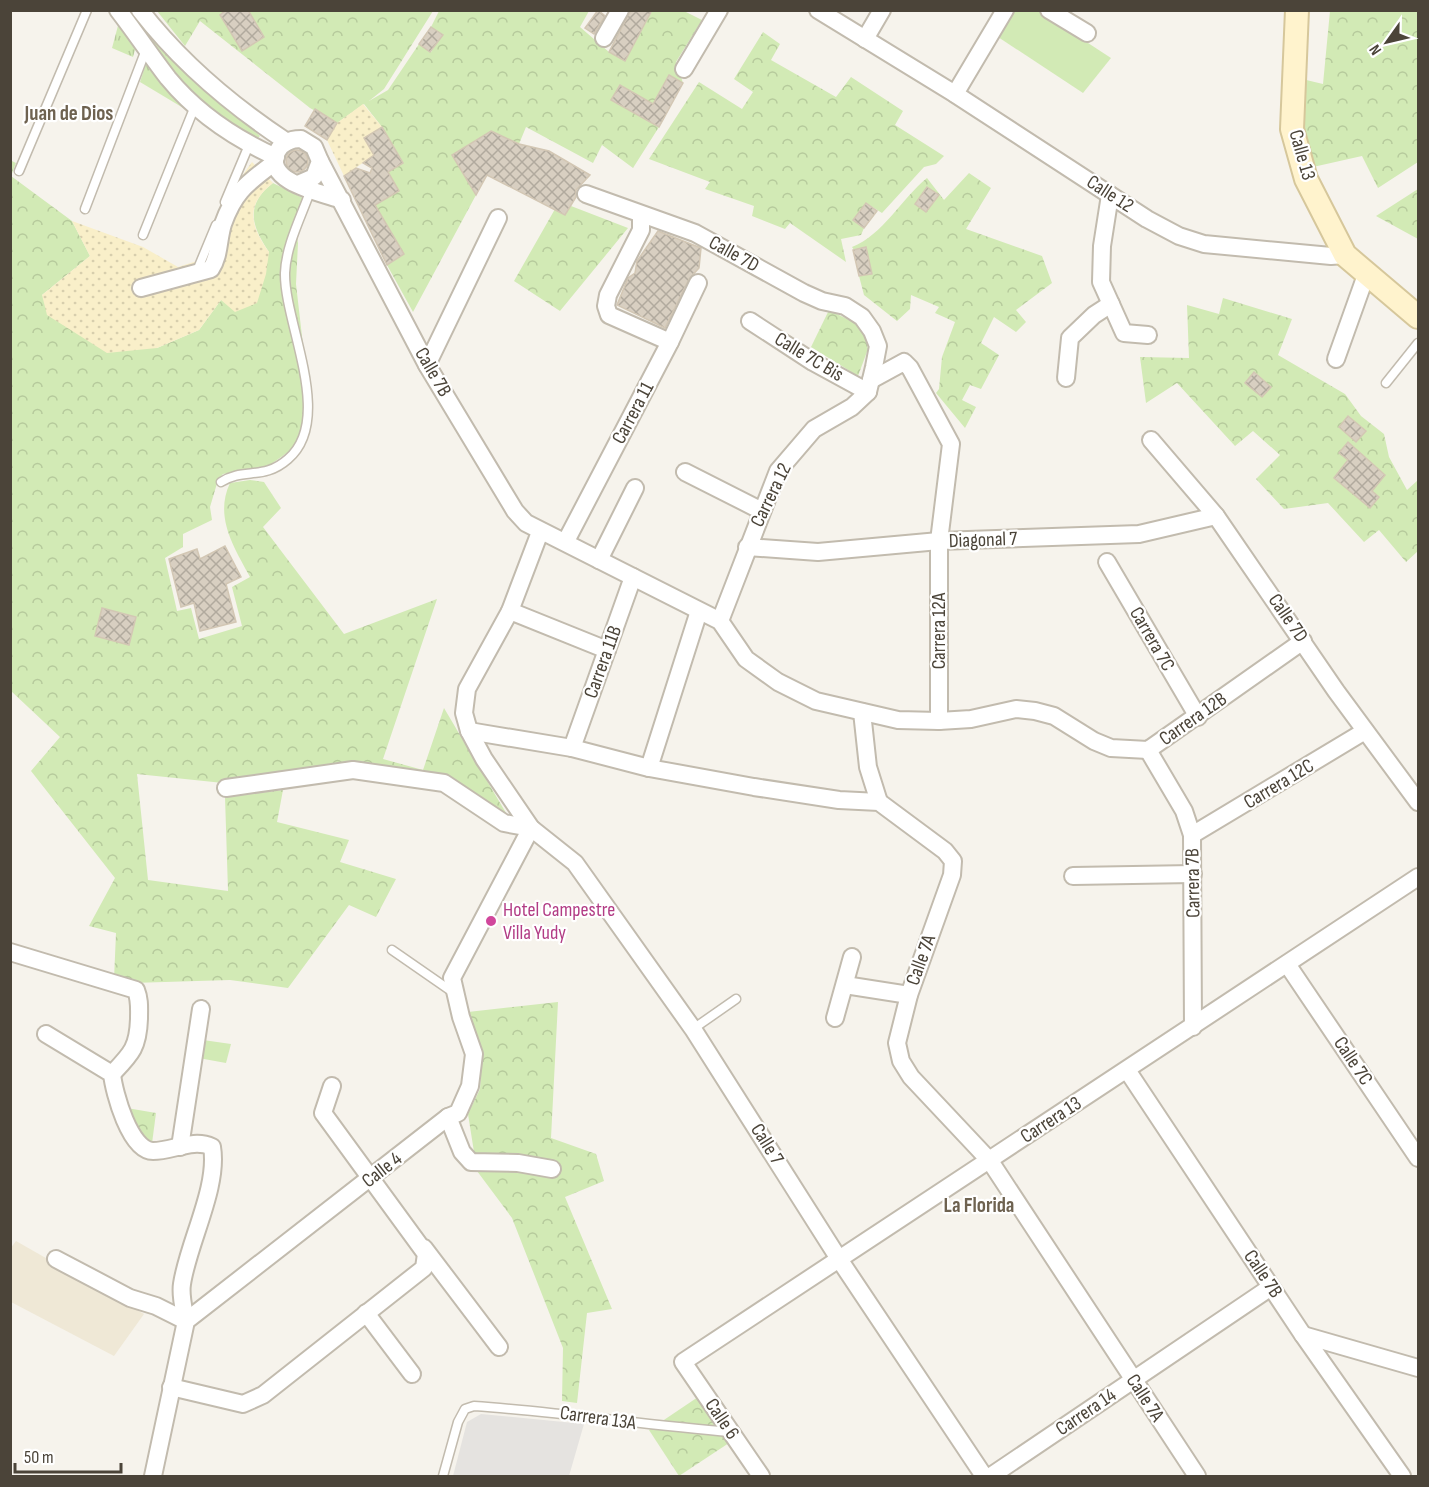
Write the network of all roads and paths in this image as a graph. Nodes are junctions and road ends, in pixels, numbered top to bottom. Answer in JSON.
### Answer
{"nodes":[{"id":1,"x":87,"y":10,"type":"edge"},
{"id":2,"x":118,"y":10,"type":"edge"},
{"id":3,"x":140,"y":10,"type":"edge"},
{"id":4,"x":620,"y":10,"type":"edge"},
{"id":5,"x":719,"y":10,"type":"edge"},
{"id":6,"x":818,"y":10,"type":"edge"},
{"id":7,"x":882,"y":10,"type":"edge"},
{"id":8,"x":1005,"y":10,"type":"edge"},
{"id":9,"x":1050,"y":10,"type":"edge"},
{"id":10,"x":1298,"y":10,"type":"edge"},
{"id":11,"x":1087,"y":33,"type":"dead end"},
{"id":12,"x":604,"y":38,"type":"dead end"},
{"id":13,"x":865,"y":39,"type":"junction"},
{"id":14,"x":147,"y":47,"type":"junction"},
{"id":15,"x":684,"y":69,"type":"dead end"},
{"id":16,"x":955,"y":94,"type":"junction"},
{"id":17,"x":195,"y":106,"type":"junction"},
{"id":18,"x":286,"y":142,"type":"junction"},
{"id":19,"x":249,"y":145,"type":"junction"},
{"id":20,"x":275,"y":159,"type":"junction"},
{"id":21,"x":320,"y":161,"type":"junction"},
{"id":22,"x":20,"y":171,"type":"dead end"},
{"id":23,"x":304,"y":186,"type":"junction"},
{"id":24,"x":586,"y":194,"type":"dead end"},
{"id":25,"x":1110,"y":195,"type":"junction"},
{"id":26,"x":342,"y":200,"type":"junction"},
{"id":27,"x":85,"y":209,"type":"dead end"},
{"id":28,"x":641,"y":216,"type":"junction"},
{"id":29,"x":498,"y":218,"type":"dead end"},
{"id":30,"x":142,"y":235,"type":"dead end"},
{"id":31,"x":1345,"y":255,"type":"junction"},
{"id":32,"x":199,"y":266,"type":"dead end"},
{"id":33,"x":1366,"y":274,"type":"junction"},
{"id":34,"x":698,"y":283,"type":"dead end"},
{"id":35,"x":141,"y":288,"type":"dead end"},
{"id":36,"x":1111,"y":304,"type":"junction"},
{"id":37,"x":1419,"y":317,"type":"edge"},
{"id":38,"x":750,"y":321,"type":"dead end"},
{"id":39,"x":1148,"y":335,"type":"dead end"},
{"id":40,"x":670,"y":342,"type":"junction"},
{"id":41,"x":1419,"y":343,"type":"edge"},
{"id":42,"x":1336,"y":359,"type":"dead end"},
{"id":43,"x":428,"y":365,"type":"junction"},
{"id":44,"x":1066,"y":378,"type":"dead end"},
{"id":45,"x":1386,"y":383,"type":"dead end"},
{"id":46,"x":869,"y":386,"type":"junction"},
{"id":47,"x":1151,"y":440,"type":"dead end"},
{"id":48,"x":685,"y":472,"type":"dead end"},
{"id":49,"x":221,"y":482,"type":"dead end"},
{"id":50,"x":635,"y":488,"type":"dead end"},
{"id":51,"x":762,"y":511,"type":"junction"},
{"id":52,"x":1216,"y":516,"type":"junction"},
{"id":53,"x":540,"y":532,"type":"junction"},
{"id":54,"x":566,"y":541,"type":"junction"},
{"id":55,"x":939,"y":541,"type":"junction"},
{"id":56,"x":747,"y":547,"type":"junction"},
{"id":57,"x":599,"y":560,"type":"junction"},
{"id":58,"x":1107,"y":562,"type":"dead end"},
{"id":59,"x":633,"y":577,"type":"junction"},
{"id":60,"x":699,"y":610,"type":"junction"},
{"id":61,"x":510,"y":611,"type":"junction"},
{"id":62,"x":720,"y":621,"type":"junction"},
{"id":63,"x":1303,"y":641,"type":"junction"},
{"id":64,"x":607,"y":650,"type":"junction"},
{"id":65,"x":862,"y":712,"type":"junction"},
{"id":66,"x":1198,"y":717,"type":"junction"},
{"id":67,"x":939,"y":721,"type":"junction"},
{"id":68,"x":469,"y":731,"type":"junction"},
{"id":69,"x":1365,"y":731,"type":"junction"},
{"id":70,"x":572,"y":748,"type":"junction"},
{"id":71,"x":1148,"y":750,"type":"junction"},
{"id":72,"x":649,"y":768,"type":"junction"},
{"id":73,"x":226,"y":788,"type":"dead end"},
{"id":74,"x":1419,"y":801,"type":"edge"},
{"id":75,"x":879,"y":802,"type":"junction"},
{"id":76,"x":531,"y":828,"type":"junction"},
{"id":77,"x":1192,"y":836,"type":"junction"},
{"id":78,"x":1193,"y":874,"type":"junction"},
{"id":79,"x":1073,"y":876,"type":"dead end"},
{"id":80,"x":1419,"y":877,"type":"edge"},
{"id":81,"x":392,"y":950,"type":"dead end"},
{"id":82,"x":10,"y":952,"type":"edge"},
{"id":83,"x":852,"y":957,"type":"dead end"},
{"id":84,"x":1287,"y":964,"type":"junction"},
{"id":85,"x":845,"y":985,"type":"junction"},
{"id":86,"x":455,"y":994,"type":"junction"},
{"id":87,"x":909,"y":995,"type":"junction"},
{"id":88,"x":736,"y":999,"type":"dead end"},
{"id":89,"x":201,"y":1009,"type":"dead end"},
{"id":90,"x":835,"y":1018,"type":"dead end"},
{"id":91,"x":1193,"y":1027,"type":"junction"},
{"id":92,"x":693,"y":1029,"type":"junction"},
{"id":93,"x":46,"y":1034,"type":"dead end"},
{"id":94,"x":1127,"y":1070,"type":"junction"},
{"id":95,"x":112,"y":1074,"type":"junction"},
{"id":96,"x":332,"y":1086,"type":"dead end"},
{"id":97,"x":448,"y":1117,"type":"junction"},
{"id":98,"x":180,"y":1147,"type":"junction"},
{"id":99,"x":1419,"y":1158,"type":"edge"},
{"id":100,"x":990,"y":1161,"type":"junction"},
{"id":101,"x":552,"y":1169,"type":"dead end"},
{"id":102,"x":371,"y":1178,"type":"junction"},
{"id":103,"x":56,"y":1259,"type":"dead end"},
{"id":104,"x":839,"y":1259,"type":"junction"},
{"id":105,"x":1271,"y":1287,"type":"junction"},
{"id":106,"x":366,"y":1313,"type":"junction"},
{"id":107,"x":186,"y":1321,"type":"junction"},
{"id":108,"x":1303,"y":1335,"type":"junction"},
{"id":109,"x":499,"y":1347,"type":"dead end"},
{"id":110,"x":683,"y":1362,"type":"joint"},
{"id":111,"x":1419,"y":1368,"type":"edge"},
{"id":112,"x":412,"y":1374,"type":"dead end"},
{"id":113,"x":1133,"y":1380,"type":"junction"},
{"id":114,"x":171,"y":1387,"type":"junction"},
{"id":115,"x":731,"y":1432,"type":"junction"},
{"id":116,"x":153,"y":1476,"type":"edge"},
{"id":117,"x":443,"y":1476,"type":"edge"},
{"id":118,"x":760,"y":1476,"type":"edge"},
{"id":119,"x":984,"y":1476,"type":"edge"},
{"id":120,"x":990,"y":1476,"type":"edge"},
{"id":121,"x":1197,"y":1476,"type":"edge"},
{"id":122,"x":1402,"y":1476,"type":"edge"}],
"edges":[{"from":1,"to":22,"type":"lane"},
{"from":2,"to":14,"type":"street"},
{"from":3,"to":18,"type":"street"},
{"from":4,"to":12,"type":"street"},
{"from":5,"to":15,"type":"street"},
{"from":6,"to":13,"type":"street","name":"Calle 12"},
{"from":7,"to":13,"type":"street"},
{"from":8,"to":16,"type":"street"},
{"from":9,"to":11,"type":"street"},
{"from":10,"to":31,"type":"main road","name":"Calle 13"},
{"from":13,"to":16,"type":"street","name":"Calle 12"},
{"from":14,"to":17,"type":"street"},
{"from":14,"to":27,"type":"lane"},
{"from":16,"to":25,"type":"street","name":"Calle 12"},
{"from":17,"to":19,"type":"street"},
{"from":17,"to":30,"type":"lane"},
{"from":18,"to":20,"type":"street"},
{"from":18,"to":21,"type":"street"},
{"from":19,"to":20,"type":"street"},
{"from":19,"to":32,"type":"lane"},
{"from":20,"to":23,"type":"street"},
{"from":20,"to":35,"type":"street"},
{"from":21,"to":23,"type":"street"},
{"from":21,"to":26,"type":"street","name":"Calle 7B"},
{"from":23,"to":26,"type":"street"},
{"from":23,"to":49,"type":"lane"},
{"from":24,"to":28,"type":"street","name":"Calle 7D"},
{"from":25,"to":31,"type":"street","name":"Calle 12"},
{"from":25,"to":36,"type":"street"},
{"from":26,"to":43,"type":"street","name":"Calle 7B"},
{"from":28,"to":40,"type":"street"},
{"from":28,"to":46,"type":"street","name":"Calle 7D"},
{"from":29,"to":43,"type":"street"},
{"from":31,"to":33,"type":"main road"},
{"from":33,"to":37,"type":"main road"},
{"from":33,"to":42,"type":"street"},
{"from":34,"to":40,"type":"street","name":"Carrera 11"},
{"from":36,"to":39,"type":"street"},
{"from":36,"to":44,"type":"street"},
{"from":38,"to":46,"type":"street","name":"Calle 7C Bis"},
{"from":40,"to":54,"type":"street","name":"Carrera 11"},
{"from":41,"to":45,"type":"lane"},
{"from":43,"to":53,"type":"street","name":"Calle 7B"},
{"from":46,"to":51,"type":"street","name":"Carrera 12"},
{"from":46,"to":55,"type":"street","name":"Carrera 12"},
{"from":47,"to":52,"type":"street","name":"Calle 7D"},
{"from":48,"to":51,"type":"street"},
{"from":50,"to":57,"type":"street"},
{"from":51,"to":56,"type":"street","name":"Carrera 12"},
{"from":52,"to":55,"type":"street","name":"Diagonal 7"},
{"from":52,"to":63,"type":"street","name":"Calle 7D"},
{"from":53,"to":54,"type":"street"},
{"from":53,"to":61,"type":"street"},
{"from":54,"to":57,"type":"street"},
{"from":55,"to":56,"type":"street","name":"Diagonal 7"},
{"from":55,"to":67,"type":"street","name":"Carrera 12A"},
{"from":56,"to":62,"type":"street","name":"Carrera 12"},
{"from":57,"to":59,"type":"street"},
{"from":58,"to":66,"type":"street","name":"Carrera 7C"},
{"from":59,"to":60,"type":"street"},
{"from":59,"to":64,"type":"street","name":"Carrera 11B"},
{"from":60,"to":62,"type":"street"},
{"from":60,"to":72,"type":"street"},
{"from":61,"to":64,"type":"street"},
{"from":61,"to":68,"type":"street"},
{"from":62,"to":65,"type":"street","name":"Carrera 12B"},
{"from":63,"to":66,"type":"street","name":"Carrera 12B"},
{"from":63,"to":69,"type":"street","name":"Calle 7D"},
{"from":64,"to":70,"type":"street","name":"Carrera 11B"},
{"from":65,"to":67,"type":"street","name":"Carrera 12B"},
{"from":65,"to":75,"type":"street"},
{"from":66,"to":71,"type":"street","name":"Carrera 12B"},
{"from":67,"to":71,"type":"street","name":"Carrera 12B"},
{"from":68,"to":70,"type":"street"},
{"from":68,"to":76,"type":"street"},
{"from":69,"to":74,"type":"street","name":"Calle 7D"},
{"from":69,"to":77,"type":"street","name":"Carrera 12C"},
{"from":70,"to":72,"type":"street"},
{"from":71,"to":77,"type":"street","name":"Carrera 7B"},
{"from":72,"to":75,"type":"street"},
{"from":73,"to":76,"type":"street"},
{"from":75,"to":87,"type":"street","name":"Calle 7A"},
{"from":76,"to":86,"type":"street","name":"Calle 4"},
{"from":76,"to":92,"type":"street","name":"Calle 7"},
{"from":77,"to":78,"type":"street","name":"Carrera 7B"},
{"from":78,"to":79,"type":"street"},
{"from":78,"to":91,"type":"street","name":"Carrera 7B"},
{"from":80,"to":84,"type":"street","name":"Carrera 13"},
{"from":81,"to":86,"type":"lane"},
{"from":82,"to":95,"type":"street"},
{"from":83,"to":85,"type":"street"},
{"from":84,"to":91,"type":"street","name":"Carrera 13"},
{"from":84,"to":99,"type":"street","name":"Calle 7C"},
{"from":85,"to":87,"type":"street"},
{"from":85,"to":90,"type":"street"},
{"from":86,"to":97,"type":"street","name":"Calle 4"},
{"from":87,"to":100,"type":"street","name":"Calle 7A"},
{"from":88,"to":92,"type":"lane"},
{"from":89,"to":98,"type":"street"},
{"from":91,"to":94,"type":"street","name":"Carrera 13"},
{"from":92,"to":104,"type":"street","name":"Calle 7"},
{"from":93,"to":95,"type":"street"},
{"from":94,"to":100,"type":"street","name":"Carrera 13"},
{"from":94,"to":105,"type":"street","name":"Calle 7B"},
{"from":95,"to":98,"type":"street"},
{"from":96,"to":102,"type":"street"},
{"from":97,"to":101,"type":"street"},
{"from":97,"to":102,"type":"street","name":"Calle 4"},
{"from":98,"to":107,"type":"street"},
{"from":100,"to":104,"type":"street","name":"Carrera 13"},
{"from":100,"to":113,"type":"street","name":"Calle 7A"},
{"from":102,"to":106,"type":"street"},
{"from":102,"to":107,"type":"street","name":"Calle 4"},
{"from":102,"to":109,"type":"street"},
{"from":103,"to":107,"type":"street"},
{"from":104,"to":110,"type":"street","name":"Carrera 13"},
{"from":104,"to":119,"type":"street","name":"Calle 7"},
{"from":105,"to":108,"type":"street","name":"Calle 7B"},
{"from":105,"to":113,"type":"street","name":"Carrera 14"},
{"from":106,"to":112,"type":"street"},
{"from":106,"to":114,"type":"street"},
{"from":107,"to":114,"type":"street"},
{"from":108,"to":111,"type":"street"},
{"from":108,"to":122,"type":"street","name":"Calle 7B"},
{"from":110,"to":115,"type":"street","name":"Calle 6"},
{"from":113,"to":120,"type":"street","name":"Carrera 14"},
{"from":113,"to":121,"type":"street","name":"Calle 7A"},
{"from":114,"to":116,"type":"street"},
{"from":115,"to":117,"type":"lane","name":"Carrera 13A"},
{"from":115,"to":118,"type":"street","name":"Calle 6"}]}
